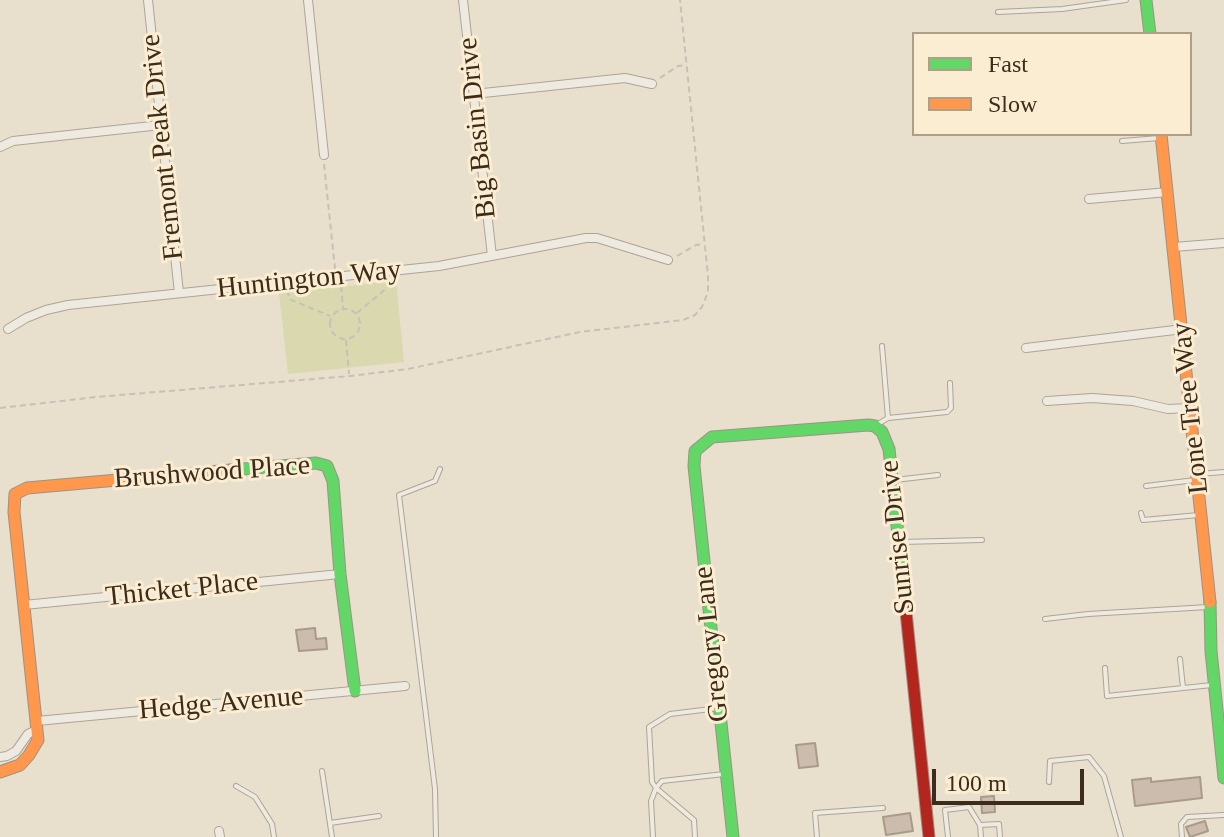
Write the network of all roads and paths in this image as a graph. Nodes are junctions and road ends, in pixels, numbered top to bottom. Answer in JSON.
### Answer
{"nodes":[{"id":1,"x":148,"y":0,"type":"edge"},
{"id":2,"x":308,"y":0,"type":"edge"},
{"id":3,"x":463,"y":0,"type":"edge"},
{"id":4,"x":680,"y":0,"type":"edge"},
{"id":5,"x":1126,"y":0,"type":"edge"},
{"id":6,"x":1146,"y":0,"type":"edge"},
{"id":7,"x":998,"y":12,"type":"dead end"},
{"id":8,"x":1150,"y":32,"type":"edge"},
{"id":9,"x":687,"y":64,"type":"junction"},
{"id":10,"x":652,"y":84,"type":"joint"},
{"id":11,"x":474,"y":94,"type":"junction"},
{"id":12,"x":161,"y":125,"type":"junction"},
{"id":13,"x":1161,"y":136,"type":"edge"},
{"id":14,"x":1122,"y":141,"type":"dead end"},
{"id":15,"x":0,"y":147,"type":"edge"},
{"id":16,"x":324,"y":155,"type":"joint"},
{"id":17,"x":1168,"y":192,"type":"junction"},
{"id":18,"x":1089,"y":199,"type":"dead end"},
{"id":19,"x":1224,"y":243,"type":"edge"},
{"id":20,"x":705,"y":244,"type":"junction"},
{"id":21,"x":1174,"y":247,"type":"junction"},
{"id":22,"x":492,"y":256,"type":"junction"},
{"id":23,"x":668,"y":260,"type":"joint"},
{"id":24,"x":386,"y":271,"type":"junction"},
{"id":25,"x":340,"y":276,"type":"junction"},
{"id":26,"x":288,"y":282,"type":"junction"},
{"id":27,"x":179,"y":293,"type":"junction"},
{"id":28,"x":343,"y":308,"type":"junction"},
{"id":29,"x":356,"y":313,"type":"junction"},
{"id":30,"x":331,"y":317,"type":"junction"},
{"id":31,"x":8,"y":329,"type":"dead end"},
{"id":32,"x":1183,"y":329,"type":"junction"},
{"id":33,"x":346,"y":339,"type":"junction"},
{"id":34,"x":882,"y":346,"type":"dead end"},
{"id":35,"x":1026,"y":348,"type":"dead end"},
{"id":36,"x":350,"y":376,"type":"junction"},
{"id":37,"x":950,"y":383,"type":"dead end"},
{"id":38,"x":1047,"y":401,"type":"dead end"},
{"id":39,"x":0,"y":408,"type":"edge"},
{"id":40,"x":1190,"y":408,"type":"junction"},
{"id":41,"x":888,"y":418,"type":"junction"},
{"id":42,"x":875,"y":426,"type":"junction"},
{"id":43,"x":695,"y":451,"type":"joint"},
{"id":44,"x":440,"y":469,"type":"dead end"},
{"id":45,"x":1224,"y":472,"type":"edge"},
{"id":46,"x":938,"y":475,"type":"dead end"},
{"id":47,"x":1198,"y":477,"type":"junction"},
{"id":48,"x":892,"y":481,"type":"junction"},
{"id":49,"x":1146,"y":486,"type":"dead end"},
{"id":50,"x":1141,"y":513,"type":"dead end"},
{"id":51,"x":1201,"y":515,"type":"junction"},
{"id":52,"x":982,"y":540,"type":"dead end"},
{"id":53,"x":899,"y":542,"type":"junction"},
{"id":54,"x":340,"y":574,"type":"junction"},
{"id":55,"x":24,"y":605,"type":"junction"},
{"id":56,"x":1211,"y":607,"type":"junction"},
{"id":57,"x":1045,"y":619,"type":"dead end"},
{"id":58,"x":1180,"y":659,"type":"dead end"},
{"id":59,"x":1105,"y":668,"type":"dead end"},
{"id":60,"x":1215,"y":685,"type":"junction"},
{"id":61,"x":405,"y":686,"type":"dead end"},
{"id":62,"x":1183,"y":688,"type":"junction"},
{"id":63,"x":355,"y":691,"type":"junction"},
{"id":64,"x":719,"y":708,"type":"junction"},
{"id":65,"x":1221,"y":724,"type":"edge"},
{"id":66,"x":36,"y":725,"type":"junction"},
{"id":67,"x":0,"y":757,"type":"edge"},
{"id":68,"x":322,"y":771,"type":"dead end"},
{"id":69,"x":0,"y":772,"type":"edge"},
{"id":70,"x":726,"y":773,"type":"junction"},
{"id":71,"x":1224,"y":778,"type":"edge"},
{"id":72,"x":1049,"y":782,"type":"dead end"},
{"id":73,"x":236,"y":786,"type":"dead end"},
{"id":74,"x":656,"y":788,"type":"junction"},
{"id":75,"x":883,"y":808,"type":"dead end"},
{"id":76,"x":1224,"y":815,"type":"edge"},
{"id":77,"x":379,"y":816,"type":"dead end"},
{"id":78,"x":330,"y":823,"type":"junction"},
{"id":79,"x":980,"y":825,"type":"junction"},
{"id":80,"x":274,"y":837,"type":"edge"},
{"id":81,"x":332,"y":837,"type":"edge"},
{"id":82,"x":436,"y":837,"type":"edge"},
{"id":83,"x":653,"y":837,"type":"edge"},
{"id":84,"x":695,"y":837,"type":"edge"},
{"id":85,"x":733,"y":837,"type":"edge"},
{"id":86,"x":817,"y":837,"type":"edge"},
{"id":87,"x":929,"y":837,"type":"edge"},
{"id":88,"x":948,"y":837,"type":"edge"},
{"id":89,"x":981,"y":837,"type":"edge"},
{"id":90,"x":1000,"y":837,"type":"edge"},
{"id":91,"x":1121,"y":837,"type":"edge"},
{"id":92,"x":1182,"y":837,"type":"edge"}],
"edges":[{"from":1,"to":12,"type":"street","name":"Fremont Peak Drive"},
{"from":2,"to":16,"type":"street"},
{"from":3,"to":11,"type":"street","name":"Big Basin Drive"},
{"from":4,"to":9,"type":"path"},
{"from":5,"to":7,"type":"lane"},
{"from":6,"to":8,"type":"street"},
{"from":9,"to":10,"type":"path"},
{"from":9,"to":20,"type":"path"},
{"from":10,"to":11,"type":"street"},
{"from":11,"to":22,"type":"street","name":"Big Basin Drive"},
{"from":12,"to":15,"type":"street"},
{"from":12,"to":27,"type":"street","name":"Fremont Peak Drive"},
{"from":13,"to":14,"type":"lane"},
{"from":13,"to":17,"type":"street","name":"Lone Tree Way"},
{"from":16,"to":25,"type":"path"},
{"from":17,"to":18,"type":"street"},
{"from":17,"to":21,"type":"street","name":"Lone Tree Way"},
{"from":19,"to":21,"type":"street"},
{"from":20,"to":23,"type":"path"},
{"from":20,"to":36,"type":"path"},
{"from":21,"to":32,"type":"street","name":"Lone Tree Way"},
{"from":22,"to":23,"type":"street","name":"Huntington Way"},
{"from":22,"to":24,"type":"street","name":"Huntington Way"},
{"from":24,"to":25,"type":"street","name":"Huntington Way"},
{"from":24,"to":29,"type":"path"},
{"from":25,"to":26,"type":"street","name":"Huntington Way"},
{"from":25,"to":28,"type":"path"},
{"from":26,"to":27,"type":"street","name":"Huntington Way"},
{"from":26,"to":30,"type":"path"},
{"from":27,"to":31,"type":"street","name":"Huntington Way"},
{"from":28,"to":29,"type":"path"},
{"from":28,"to":30,"type":"path"},
{"from":29,"to":33,"type":"path"},
{"from":30,"to":33,"type":"path"},
{"from":32,"to":35,"type":"street"},
{"from":32,"to":40,"type":"street","name":"Lone Tree Way"},
{"from":33,"to":36,"type":"path"},
{"from":34,"to":41,"type":"lane"},
{"from":36,"to":39,"type":"path"},
{"from":37,"to":41,"type":"lane"},
{"from":38,"to":40,"type":"street"},
{"from":40,"to":47,"type":"street","name":"Lone Tree Way"},
{"from":41,"to":42,"type":"lane"},
{"from":42,"to":43,"type":"street","name":"Sunrise Drive"},
{"from":42,"to":48,"type":"street","name":"Sunrise Drive"},
{"from":43,"to":64,"type":"street","name":"Gregory Lane"},
{"from":44,"to":82,"type":"lane"},
{"from":45,"to":47,"type":"lane"},
{"from":46,"to":48,"type":"lane"},
{"from":47,"to":49,"type":"lane"},
{"from":47,"to":51,"type":"street","name":"Lone Tree Way"},
{"from":48,"to":53,"type":"street","name":"Sunrise Drive"},
{"from":50,"to":51,"type":"lane"},
{"from":51,"to":56,"type":"street","name":"Lone Tree Way"},
{"from":52,"to":53,"type":"lane"},
{"from":53,"to":87,"type":"street","name":"Sunrise Drive"},
{"from":54,"to":55,"type":"street","name":"Thicket Place"},
{"from":54,"to":55,"type":"street","name":"Brushwood Place"},
{"from":54,"to":63,"type":"street","name":"Brushwood Place"},
{"from":55,"to":66,"type":"street"},
{"from":56,"to":57,"type":"lane"},
{"from":56,"to":60,"type":"street","name":"Lone Tree Way"},
{"from":58,"to":62,"type":"lane"},
{"from":59,"to":62,"type":"lane"},
{"from":60,"to":62,"type":"lane"},
{"from":60,"to":65,"type":"street","name":"Lone Tree Way"},
{"from":61,"to":63,"type":"street","name":"Hedge Avenue"},
{"from":63,"to":66,"type":"street","name":"Hedge Avenue"},
{"from":64,"to":70,"type":"street","name":"Gregory Lane"},
{"from":64,"to":74,"type":"lane"},
{"from":65,"to":71,"type":"street","name":"Lone Tree Way"},
{"from":66,"to":67,"type":"street"},
{"from":66,"to":69,"type":"street"},
{"from":68,"to":78,"type":"lane"},
{"from":70,"to":74,"type":"lane"},
{"from":70,"to":85,"type":"street","name":"Gregory Lane"},
{"from":72,"to":91,"type":"lane"},
{"from":73,"to":80,"type":"lane"},
{"from":74,"to":83,"type":"lane"},
{"from":74,"to":84,"type":"lane"},
{"from":75,"to":86,"type":"lane"},
{"from":76,"to":92,"type":"lane"},
{"from":77,"to":78,"type":"lane"},
{"from":78,"to":81,"type":"lane"},
{"from":79,"to":88,"type":"lane"},
{"from":79,"to":89,"type":"lane"},
{"from":79,"to":90,"type":"lane"}]}
